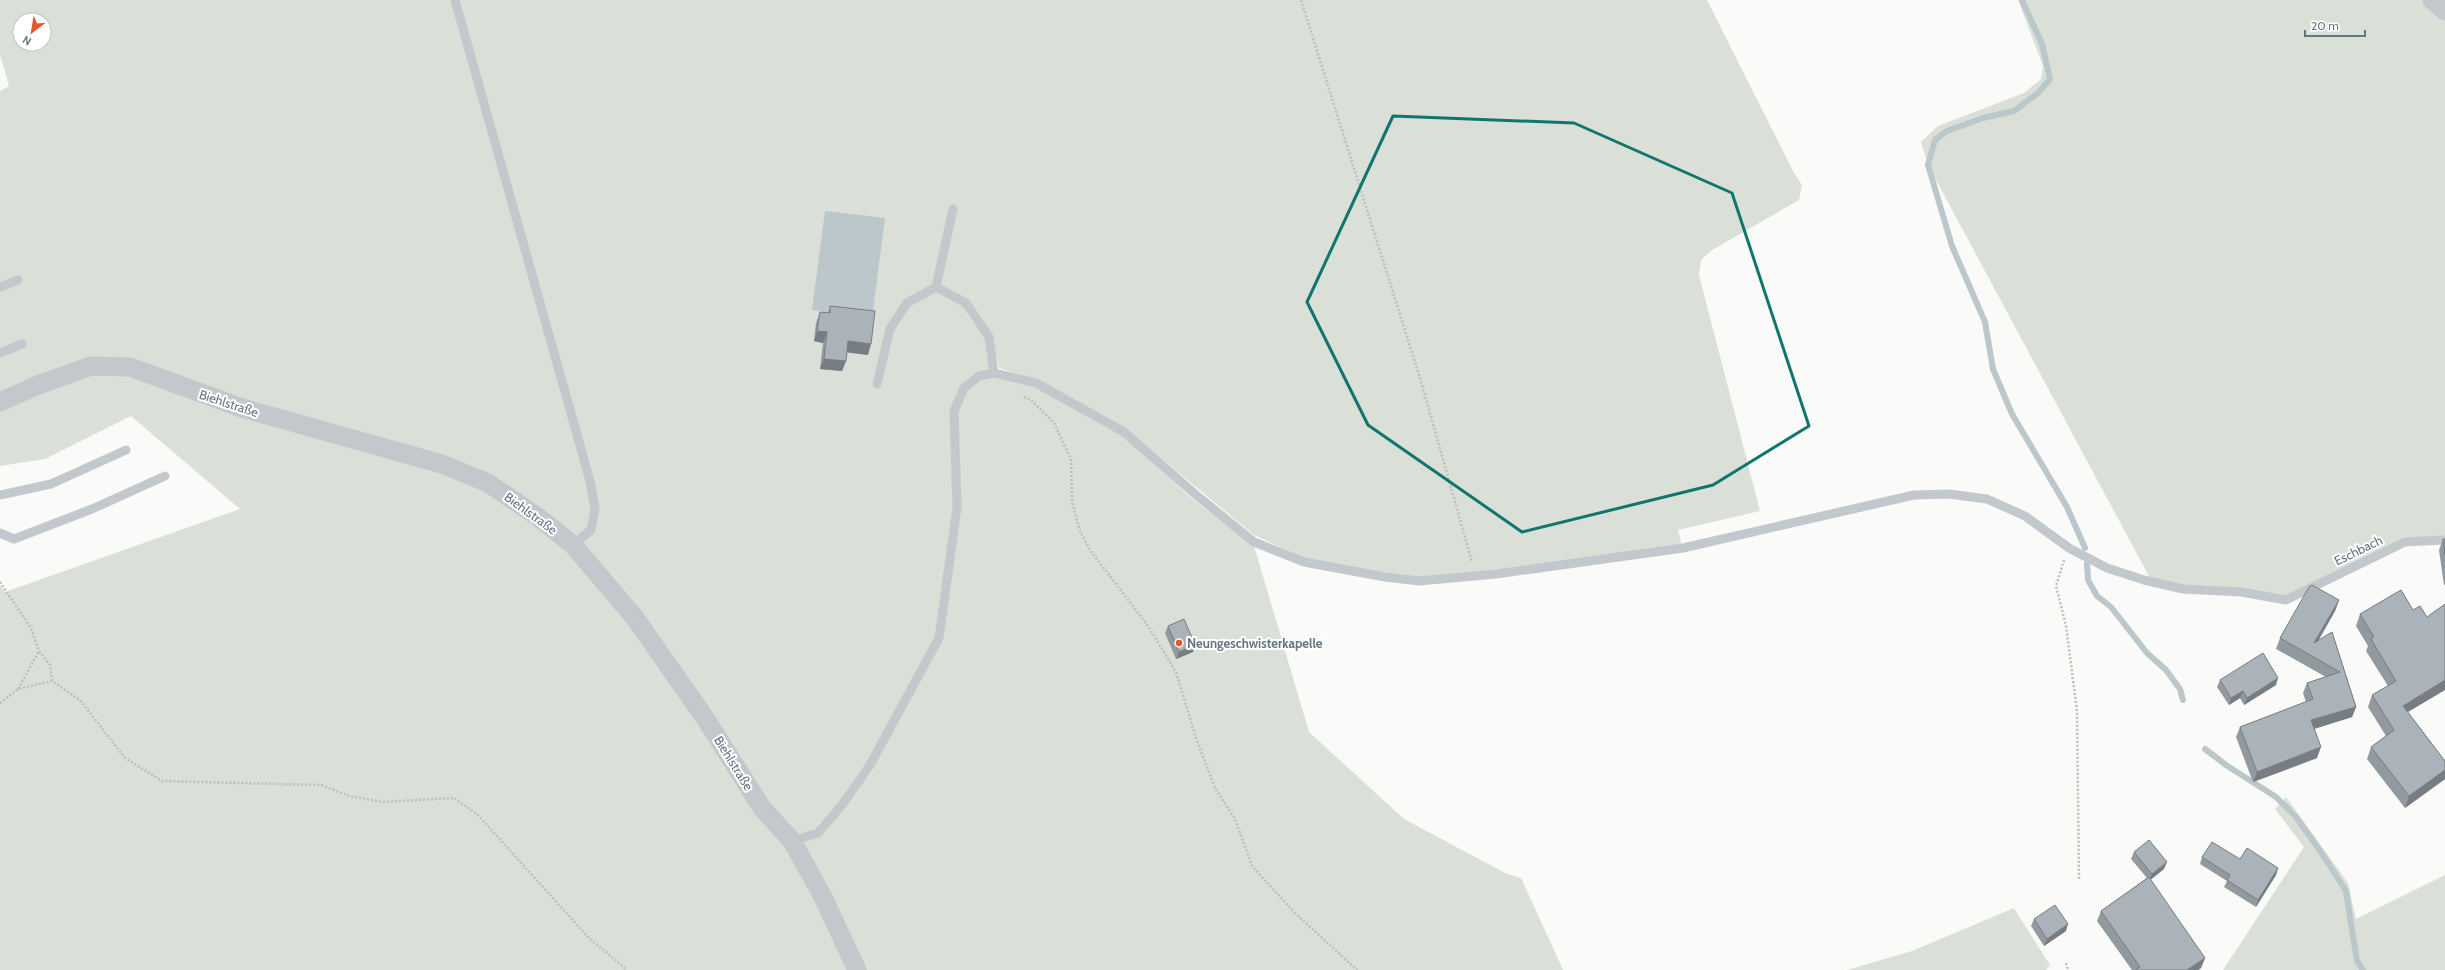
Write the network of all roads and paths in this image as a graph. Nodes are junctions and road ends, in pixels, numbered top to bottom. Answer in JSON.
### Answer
{"nodes":[{"id":1,"x":455,"y":0,"type":"edge"},
{"id":2,"x":1301,"y":0,"type":"edge"},
{"id":3,"x":2432,"y":0,"type":"edge"},
{"id":4,"x":2445,"y":11,"type":"edge"},
{"id":5,"x":953,"y":209,"type":"dead end"},
{"id":6,"x":18,"y":280,"type":"dead end"},
{"id":7,"x":0,"y":287,"type":"edge"},
{"id":8,"x":936,"y":287,"type":"junction"},
{"id":9,"x":22,"y":344,"type":"dead end"},
{"id":10,"x":0,"y":353,"type":"edge"},
{"id":11,"x":994,"y":373,"type":"junction"},
{"id":12,"x":877,"y":384,"type":"dead end"},
{"id":13,"x":1018,"y":394,"type":"dead end"},
{"id":14,"x":0,"y":402,"type":"edge"},
{"id":15,"x":126,"y":450,"type":"dead end"},
{"id":16,"x":165,"y":476,"type":"dead end"},
{"id":17,"x":0,"y":495,"type":"edge"},
{"id":18,"x":0,"y":533,"type":"edge"},
{"id":19,"x":2445,"y":540,"type":"edge"},
{"id":20,"x":573,"y":545,"type":"junction"},
{"id":21,"x":2070,"y":548,"type":"junction"},
{"id":22,"x":1476,"y":575,"type":"junction"},
{"id":23,"x":0,"y":582,"type":"edge"},
{"id":24,"x":39,"y":651,"type":"junction"},
{"id":25,"x":52,"y":681,"type":"junction"},
{"id":26,"x":18,"y":690,"type":"junction"},
{"id":27,"x":0,"y":703,"type":"edge"},
{"id":28,"x":792,"y":842,"type":"junction"},
{"id":29,"x":2079,"y":880,"type":"dead end"},
{"id":30,"x":2066,"y":963,"type":"dead end"},
{"id":31,"x":627,"y":970,"type":"edge"},
{"id":32,"x":857,"y":970,"type":"edge"},
{"id":33,"x":1357,"y":970,"type":"edge"},
{"id":34,"x":2068,"y":970,"type":"edge"}],
"edges":[{"from":1,"to":20,"type":"lane"},
{"from":2,"to":22,"type":"path"},
{"from":3,"to":4,"type":"street"},
{"from":5,"to":8,"type":"lane"},
{"from":6,"to":7,"type":"lane"},
{"from":8,"to":11,"type":"lane"},
{"from":8,"to":12,"type":"lane"},
{"from":9,"to":10,"type":"lane"},
{"from":11,"to":22,"type":"lane"},
{"from":11,"to":28,"type":"lane"},
{"from":13,"to":33,"type":"path"},
{"from":14,"to":20,"type":"street","name":"Biehlstraße"},
{"from":15,"to":17,"type":"lane"},
{"from":16,"to":18,"type":"lane"},
{"from":19,"to":21,"type":"lane","name":"Eschbach"},
{"from":20,"to":28,"type":"street","name":"Biehlstraße"},
{"from":21,"to":22,"type":"lane"},
{"from":21,"to":29,"type":"path"},
{"from":23,"to":24,"type":"path"},
{"from":24,"to":25,"type":"path"},
{"from":24,"to":26,"type":"path"},
{"from":25,"to":26,"type":"path"},
{"from":25,"to":31,"type":"path"},
{"from":26,"to":27,"type":"path"},
{"from":28,"to":32,"type":"street","name":"Biehlstraße"},
{"from":30,"to":34,"type":"path"}]}
